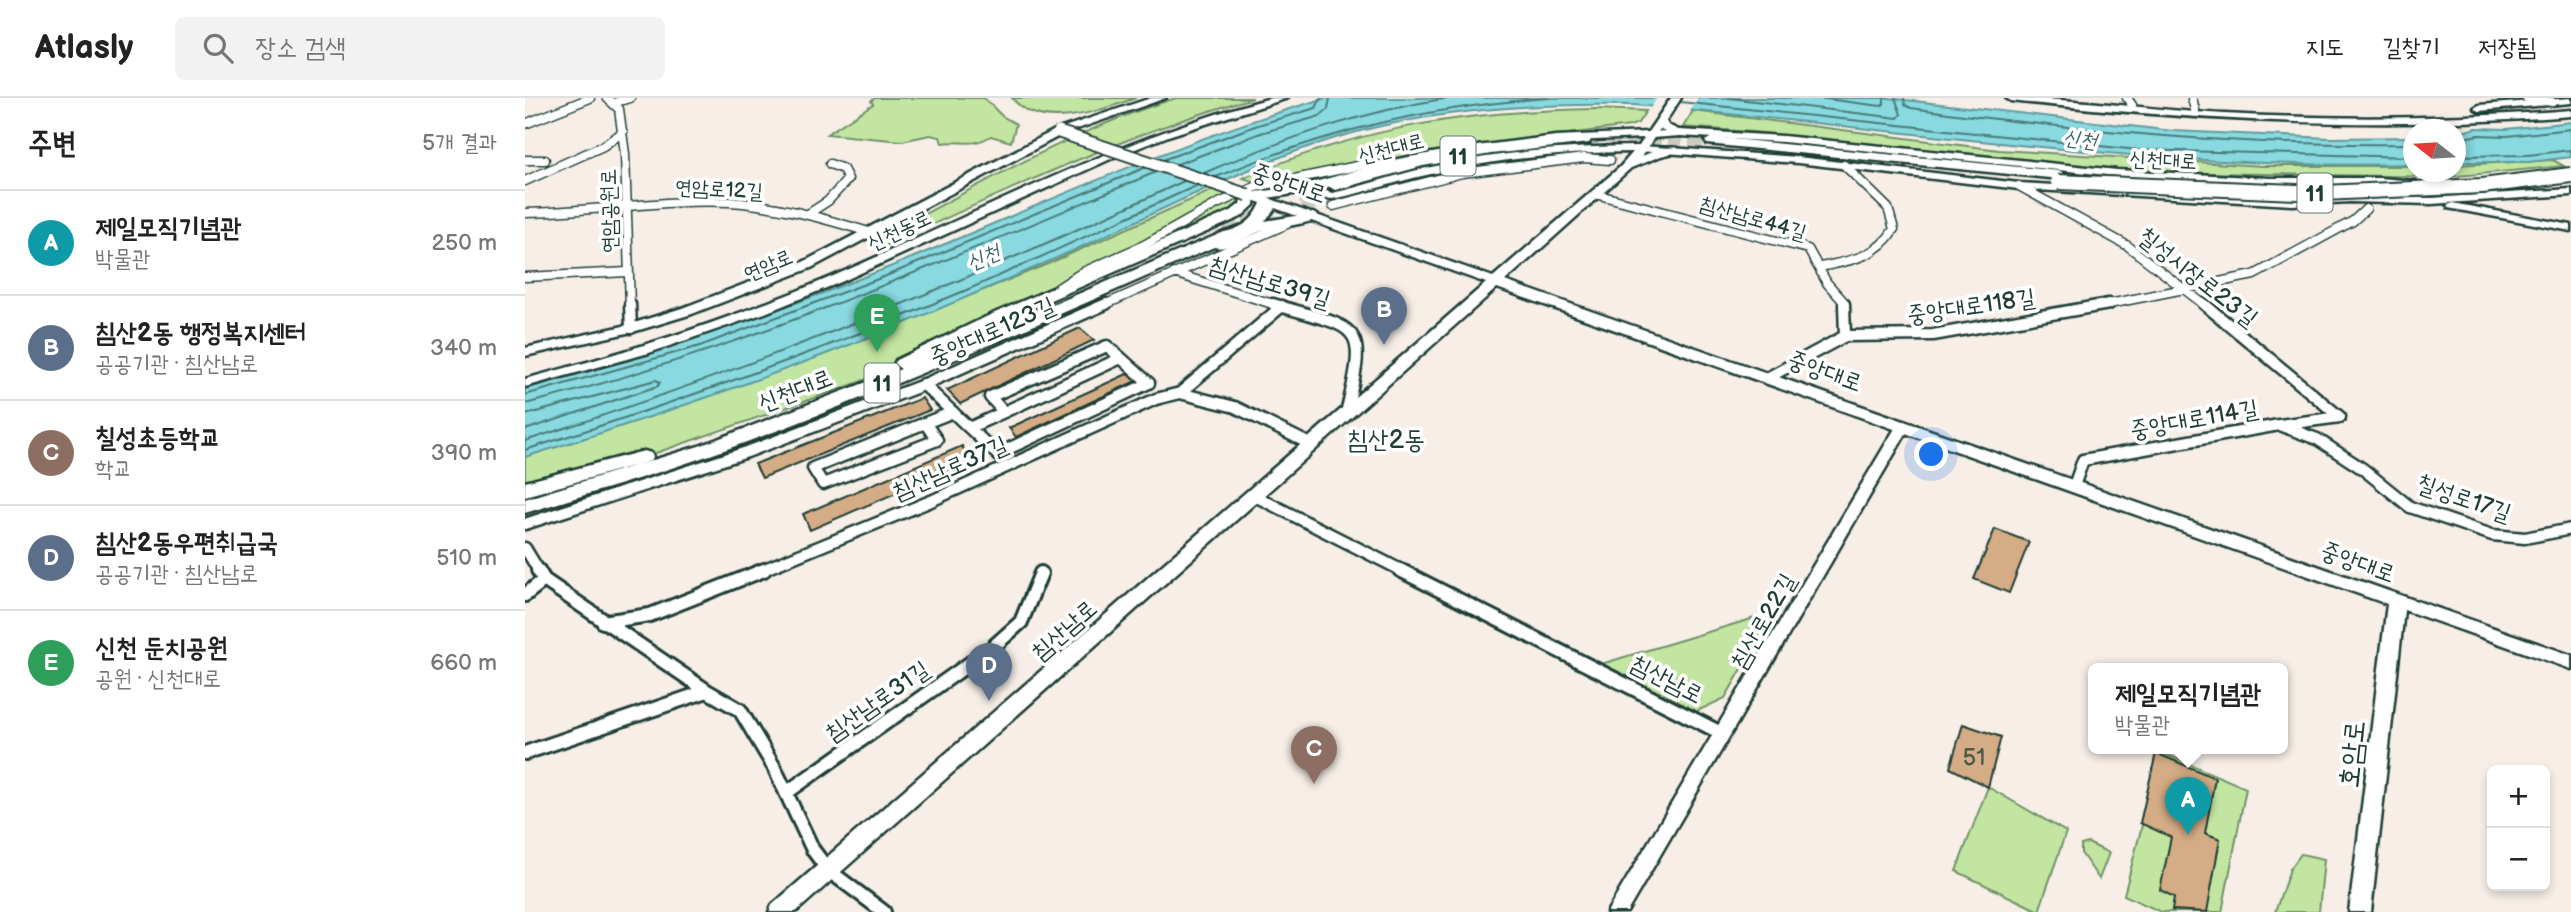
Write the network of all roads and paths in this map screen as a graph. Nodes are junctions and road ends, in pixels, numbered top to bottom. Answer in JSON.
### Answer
{"nodes":[{"id":1,"x":590,"y":98,"type":"edge"},
{"id":2,"x":630,"y":98,"type":"edge"},
{"id":3,"x":1264,"y":98,"type":"edge"},
{"id":4,"x":1283,"y":98,"type":"edge"},
{"id":5,"x":1677,"y":98,"type":"edge"},
{"id":6,"x":2011,"y":98,"type":"edge"},
{"id":7,"x":2060,"y":98,"type":"edge"},
{"id":8,"x":2192,"y":98,"type":"edge"},
{"id":9,"x":2527,"y":98,"type":"edge"},
{"id":10,"x":1154,"y":99,"type":"edge"},
{"id":11,"x":2571,"y":100,"type":"edge"},
{"id":12,"x":610,"y":101,"type":"edge"},
{"id":13,"x":2130,"y":102,"type":"edge"},
{"id":14,"x":2507,"y":102,"type":"edge"},
{"id":15,"x":2554,"y":102,"type":"junction"},
{"id":16,"x":2195,"y":110,"type":"junction"},
{"id":17,"x":2571,"y":113,"type":"edge"},
{"id":18,"x":2357,"y":116,"type":"junction"},
{"id":19,"x":2530,"y":117,"type":"junction"},
{"id":20,"x":525,"y":124,"type":"edge"},
{"id":21,"x":1659,"y":127,"type":"junction"},
{"id":22,"x":623,"y":132,"type":"junction"},
{"id":23,"x":1059,"y":132,"type":"junction"},
{"id":24,"x":1680,"y":134,"type":"joint"},
{"id":25,"x":1584,"y":143,"type":"junction"},
{"id":26,"x":1711,"y":144,"type":"junction"},
{"id":27,"x":1642,"y":149,"type":"junction"},
{"id":28,"x":1674,"y":150,"type":"junction"},
{"id":29,"x":1887,"y":151,"type":"junction"},
{"id":30,"x":525,"y":160,"type":"edge"},
{"id":31,"x":545,"y":160,"type":"dead end"},
{"id":32,"x":1007,"y":160,"type":"junction"},
{"id":33,"x":830,"y":164,"type":"dead end"},
{"id":34,"x":1617,"y":164,"type":"junction"},
{"id":35,"x":1384,"y":165,"type":"junction"},
{"id":36,"x":1844,"y":165,"type":"junction"},
{"id":37,"x":2571,"y":168,"type":"edge"},
{"id":38,"x":2058,"y":175,"type":"junction"},
{"id":39,"x":2571,"y":175,"type":"edge"},
{"id":40,"x":2012,"y":178,"type":"junction"},
{"id":41,"x":525,"y":181,"type":"edge"},
{"id":42,"x":2334,"y":181,"type":"junction"},
{"id":43,"x":2571,"y":183,"type":"edge"},
{"id":44,"x":1337,"y":188,"type":"junction"},
{"id":45,"x":2571,"y":192,"type":"edge"},
{"id":46,"x":1595,"y":194,"type":"junction"},
{"id":47,"x":2554,"y":194,"type":"junction"},
{"id":48,"x":1248,"y":195,"type":"junction"},
{"id":49,"x":2350,"y":199,"type":"junction"},
{"id":50,"x":1268,"y":201,"type":"junction"},
{"id":51,"x":2431,"y":201,"type":"junction"},
{"id":52,"x":2292,"y":202,"type":"junction"},
{"id":53,"x":628,"y":205,"type":"junction"},
{"id":54,"x":1333,"y":206,"type":"junction"},
{"id":55,"x":2366,"y":209,"type":"junction"},
{"id":56,"x":2483,"y":212,"type":"junction"},
{"id":57,"x":525,"y":213,"type":"edge"},
{"id":58,"x":808,"y":214,"type":"junction"},
{"id":59,"x":1313,"y":217,"type":"junction"},
{"id":60,"x":2548,"y":223,"type":"junction"},
{"id":61,"x":1333,"y":224,"type":"junction"},
{"id":62,"x":2571,"y":228,"type":"edge"},
{"id":63,"x":1233,"y":229,"type":"junction"},
{"id":64,"x":872,"y":233,"type":"junction"},
{"id":65,"x":1821,"y":267,"type":"junction"},
{"id":66,"x":628,"y":272,"type":"junction"},
{"id":67,"x":1174,"y":273,"type":"junction"},
{"id":68,"x":525,"y":277,"type":"edge"},
{"id":69,"x":1496,"y":282,"type":"junction"},
{"id":70,"x":2187,"y":290,"type":"junction"},
{"id":71,"x":1045,"y":297,"type":"junction"},
{"id":72,"x":1282,"y":306,"type":"junction"},
{"id":73,"x":631,"y":328,"type":"junction"},
{"id":74,"x":1845,"y":336,"type":"junction"},
{"id":75,"x":525,"y":352,"type":"edge"},
{"id":76,"x":1121,"y":358,"type":"junction"},
{"id":77,"x":525,"y":362,"type":"edge"},
{"id":78,"x":885,"y":374,"type":"junction"},
{"id":79,"x":525,"y":377,"type":"edge"},
{"id":80,"x":1769,"y":377,"type":"junction"},
{"id":81,"x":525,"y":383,"type":"edge"},
{"id":82,"x":923,"y":384,"type":"junction"},
{"id":83,"x":1180,"y":393,"type":"junction"},
{"id":84,"x":953,"y":412,"type":"junction"},
{"id":85,"x":1004,"y":412,"type":"junction"},
{"id":86,"x":1346,"y":413,"type":"junction"},
{"id":87,"x":2340,"y":417,"type":"joint"},
{"id":88,"x":925,"y":423,"type":"junction"},
{"id":89,"x":1904,"y":425,"type":"junction"},
{"id":90,"x":2279,"y":425,"type":"junction"},
{"id":91,"x":969,"y":428,"type":"junction"},
{"id":92,"x":1310,"y":444,"type":"junction"},
{"id":93,"x":689,"y":450,"type":"junction"},
{"id":94,"x":997,"y":454,"type":"junction"},
{"id":95,"x":1009,"y":466,"type":"junction"},
{"id":96,"x":2074,"y":486,"type":"junction"},
{"id":97,"x":525,"y":489,"type":"edge"},
{"id":98,"x":1253,"y":495,"type":"junction"},
{"id":99,"x":525,"y":496,"type":"edge"},
{"id":100,"x":525,"y":506,"type":"edge"},
{"id":101,"x":525,"y":513,"type":"edge"},
{"id":102,"x":525,"y":524,"type":"edge"},
{"id":103,"x":2571,"y":529,"type":"edge"},
{"id":104,"x":525,"y":548,"type":"edge"},
{"id":105,"x":1041,"y":573,"type":"dead end"},
{"id":106,"x":544,"y":580,"type":"junction"},
{"id":107,"x":525,"y":595,"type":"edge"},
{"id":108,"x":2396,"y":602,"type":"junction"},
{"id":109,"x":603,"y":622,"type":"junction"},
{"id":110,"x":1021,"y":622,"type":"joint"},
{"id":111,"x":2571,"y":662,"type":"edge"},
{"id":112,"x":707,"y":691,"type":"junction"},
{"id":113,"x":1723,"y":734,"type":"junction"},
{"id":114,"x":525,"y":753,"type":"edge"},
{"id":115,"x":786,"y":793,"type":"junction"},
{"id":116,"x":828,"y":870,"type":"junction"},
{"id":117,"x":780,"y":912,"type":"edge"},
{"id":118,"x":884,"y":912,"type":"edge"},
{"id":119,"x":1617,"y":912,"type":"edge"},
{"id":120,"x":2360,"y":912,"type":"edge"}],
"edges":[{"from":1,"to":20,"type":"street"},
{"from":2,"to":12,"type":"street"},
{"from":3,"to":79,"type":"main road","name":"신천동로"},
{"from":4,"to":81,"type":"main road","name":"신천동로"},
{"from":5,"to":21,"type":"main road","name":"침산남로"},
{"from":6,"to":19,"type":"main road"},
{"from":7,"to":13,"type":"main road"},
{"from":8,"to":16,"type":"street"},
{"from":9,"to":15,"type":"street"},
{"from":10,"to":23,"type":"main road","name":"연암로"},
{"from":11,"to":15,"type":"main road"},
{"from":12,"to":22,"type":"street","name":"연암공원로"},
{"from":13,"to":16,"type":"main road"},
{"from":14,"to":15,"type":"main road"},
{"from":14,"to":18,"type":"main road"},
{"from":16,"to":18,"type":"main road"},
{"from":17,"to":19,"type":"main road"},
{"from":18,"to":19,"type":"main road"},
{"from":21,"to":24,"type":"main road"},
{"from":21,"to":25,"type":"main road"},
{"from":21,"to":27,"type":"main road","name":"침산남로"},
{"from":22,"to":41,"type":"street"},
{"from":22,"to":53,"type":"street","name":"연암공원로"},
{"from":23,"to":32,"type":"main road","name":"연암로"},
{"from":23,"to":48,"type":"main road","name":"중앙대로","bridge":true},
{"from":24,"to":26,"type":"street"},
{"from":25,"to":27,"type":"main road"},
{"from":25,"to":34,"type":"main road"},
{"from":25,"to":35,"type":"main road"},
{"from":25,"to":44,"type":"highway","name":"신천대로","number":"11"},
{"from":26,"to":28,"type":"street"},
{"from":26,"to":29,"type":"street"},
{"from":26,"to":36,"type":"street"},
{"from":26,"to":40,"type":"highway","name":"신천대로"},
{"from":27,"to":28,"type":"street"},
{"from":27,"to":34,"type":"main road","name":"침산남로"},
{"from":28,"to":34,"type":"main road"},
{"from":29,"to":38,"type":"street"},
{"from":29,"to":40,"type":"highway"},
{"from":30,"to":31,"type":"street"},
{"from":32,"to":64,"type":"main road","name":"연암로"},
{"from":32,"to":77,"type":"main road","name":"연암로"},
{"from":33,"to":58,"type":"street"},
{"from":34,"to":46,"type":"main road","name":"침산남로"},
{"from":34,"to":54,"type":"street"},
{"from":35,"to":44,"type":"main road"},
{"from":35,"to":71,"type":"street"},
{"from":36,"to":40,"type":"highway"},
{"from":36,"to":65,"type":"street"},
{"from":37,"to":38,"type":"highway","name":"신천대로","number":"11","bridge":true},
{"from":38,"to":39,"type":"highway","name":"신천대로","number":"11","bridge":true},
{"from":38,"to":40,"type":"highway","name":"신천대로"},
{"from":38,"to":42,"type":"street"},
{"from":40,"to":52,"type":"street"},
{"from":40,"to":70,"type":"street","name":"칠성시장로23길"},
{"from":42,"to":43,"type":"street"},
{"from":42,"to":49,"type":"street"},
{"from":42,"to":51,"type":"street"},
{"from":44,"to":48,"type":"main road"},
{"from":44,"to":54,"type":"main road"},
{"from":45,"to":47,"type":"street"},
{"from":46,"to":65,"type":"street","name":"침산남로44길"},
{"from":46,"to":69,"type":"main road","name":"침산남로"},
{"from":47,"to":51,"type":"street"},
{"from":47,"to":60,"type":"street"},
{"from":48,"to":50,"type":"main road","name":"중앙대로"},
{"from":48,"to":63,"type":"highway"},
{"from":49,"to":51,"type":"street"},
{"from":49,"to":52,"type":"street"},
{"from":50,"to":59,"type":"main road","name":"중앙대로"},
{"from":50,"to":63,"type":"highway"},
{"from":51,"to":56,"type":"street"},
{"from":52,"to":55,"type":"street"},
{"from":53,"to":57,"type":"street","name":"연암로12길"},
{"from":53,"to":58,"type":"street","name":"연암로12길"},
{"from":53,"to":66,"type":"street","name":"연암공원로"},
{"from":54,"to":61,"type":"main road"},
{"from":55,"to":56,"type":"street"},
{"from":55,"to":70,"type":"street","name":"중앙대로118길"},
{"from":56,"to":60,"type":"street"},
{"from":58,"to":64,"type":"street","name":"연암로12길"},
{"from":59,"to":61,"type":"main road","name":"중앙대로"},
{"from":59,"to":63,"type":"highway"},
{"from":59,"to":67,"type":"street","name":"중앙대로123길"},
{"from":60,"to":62,"type":"street"},
{"from":61,"to":69,"type":"main road","name":"중앙대로"},
{"from":63,"to":71,"type":"highway"},
{"from":63,"to":78,"type":"highway","name":"신천대로","number":"11"},
{"from":63,"to":93,"type":"highway","name":"신천대로","number":"11"},
{"from":64,"to":73,"type":"main road","name":"연암로"},
{"from":65,"to":74,"type":"street","name":"침산남로44길"},
{"from":66,"to":68,"type":"street"},
{"from":66,"to":73,"type":"street","name":"연암공원로"},
{"from":67,"to":72,"type":"street","name":"침산남로39길"},
{"from":67,"to":82,"type":"street","name":"중앙대로123길"},
{"from":69,"to":80,"type":"main road","name":"중앙대로"},
{"from":69,"to":86,"type":"main road","name":"침산남로"},
{"from":70,"to":74,"type":"street","name":"중앙대로118길"},
{"from":70,"to":87,"type":"street","name":"칠성시장로23길"},
{"from":71,"to":78,"type":"highway"},
{"from":72,"to":83,"type":"street"},
{"from":72,"to":86,"type":"street","name":"침산남로39길"},
{"from":73,"to":75,"type":"main road","name":"연암로"},
{"from":74,"to":80,"type":"street","name":"중앙대로118길"},
{"from":76,"to":85,"type":"street"},
{"from":76,"to":85,"type":"street"},
{"from":76,"to":94,"type":"street"},
{"from":78,"to":93,"type":"highway","name":"신천대로","number":"11"},
{"from":80,"to":89,"type":"main road","name":"중앙대로"},
{"from":82,"to":84,"type":"street"},
{"from":82,"to":102,"type":"street","name":"중앙대로123길"},
{"from":83,"to":92,"type":"street"},
{"from":83,"to":95,"type":"street","name":"침산남로37길"},
{"from":84,"to":88,"type":"street"},
{"from":84,"to":91,"type":"street"},
{"from":85,"to":91,"type":"street"},
{"from":86,"to":92,"type":"main road","name":"침산남로"},
{"from":87,"to":90,"type":"street","name":"중앙대로114길"},
{"from":88,"to":88,"type":"street"},
{"from":89,"to":96,"type":"main road","name":"중앙대로"},
{"from":89,"to":113,"type":"street","name":"침산로22길"},
{"from":90,"to":96,"type":"street","name":"중앙대로114길"},
{"from":90,"to":103,"type":"street","name":"칠성로17길"},
{"from":91,"to":94,"type":"street"},
{"from":92,"to":98,"type":"main road","name":"침산남로"},
{"from":93,"to":97,"type":"highway"},
{"from":93,"to":99,"type":"highway","name":"신천대로","number":"11"},
{"from":93,"to":100,"type":"highway","name":"신천대로","number":"11"},
{"from":93,"to":101,"type":"highway"},
{"from":94,"to":95,"type":"street"},
{"from":95,"to":109,"type":"street","name":"침산남로37길"},
{"from":96,"to":108,"type":"main road","name":"중앙대로"},
{"from":98,"to":113,"type":"street","name":"침산남로"},
{"from":98,"to":116,"type":"main road","name":"침산남로"},
{"from":104,"to":106,"type":"street"},
{"from":105,"to":110,"type":"street","name":"침산남로"},
{"from":106,"to":107,"type":"street"},
{"from":106,"to":109,"type":"street"},
{"from":108,"to":111,"type":"main road","name":"중앙대로"},
{"from":108,"to":120,"type":"main road","name":"호암로"},
{"from":109,"to":112,"type":"street"},
{"from":110,"to":115,"type":"street","name":"침산남로31길"},
{"from":112,"to":114,"type":"street"},
{"from":112,"to":115,"type":"street"},
{"from":113,"to":119,"type":"street","name":"침산로22길"},
{"from":115,"to":116,"type":"street"},
{"from":116,"to":117,"type":"main road","name":"침산남로"},
{"from":116,"to":118,"type":"street"}]}
